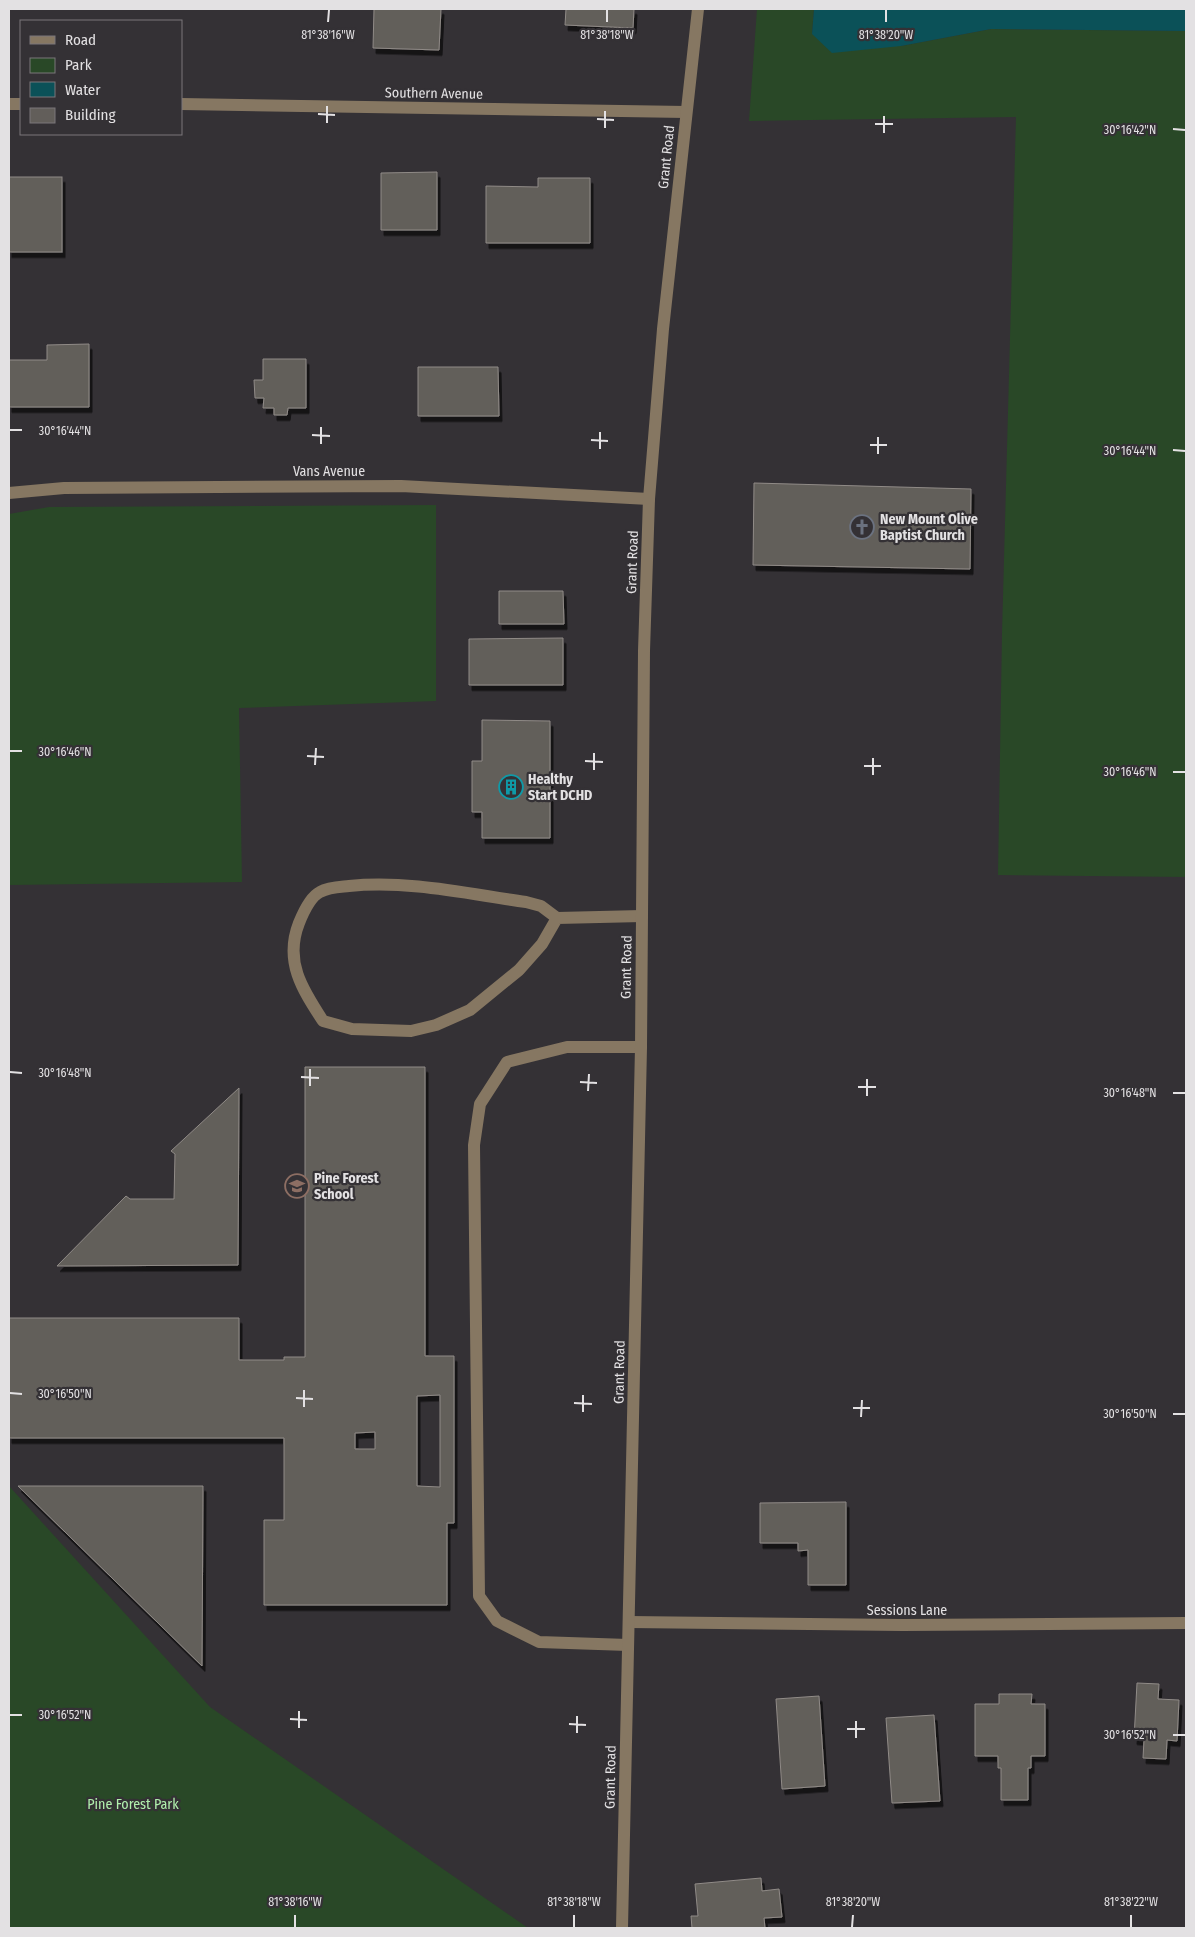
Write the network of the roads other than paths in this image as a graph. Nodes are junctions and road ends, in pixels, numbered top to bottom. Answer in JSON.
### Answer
{"nodes":[{"id":1,"x":698,"y":9,"type":"edge"},
{"id":2,"x":182,"y":104,"type":"edge"},
{"id":3,"x":686,"y":112,"type":"junction"},
{"id":4,"x":9,"y":492,"type":"edge"},
{"id":5,"x":649,"y":499,"type":"junction"},
{"id":6,"x":642,"y":916,"type":"junction"},
{"id":7,"x":557,"y":918,"type":"junction"},
{"id":8,"x":641,"y":1047,"type":"junction"},
{"id":9,"x":628,"y":1622,"type":"junction"},
{"id":10,"x":1186,"y":1623,"type":"edge"},
{"id":11,"x":628,"y":1645,"type":"junction"},
{"id":12,"x":622,"y":1928,"type":"edge"}],
"edges":[{"from":1,"to":3,"type":"street","name":"Grant Road"},
{"from":2,"to":3,"type":"street","name":"Southern Avenue"},
{"from":3,"to":5,"type":"street","name":"Grant Road"},
{"from":4,"to":5,"type":"street","name":"Vans Avenue"},
{"from":5,"to":6,"type":"street","name":"Grant Road"},
{"from":6,"to":7,"type":"street"},
{"from":6,"to":8,"type":"street","name":"Grant Road"},
{"from":7,"to":7,"type":"street"},
{"from":8,"to":9,"type":"street","name":"Grant Road"},
{"from":8,"to":11,"type":"street"},
{"from":9,"to":10,"type":"street","name":"Sessions Lane"},
{"from":9,"to":11,"type":"street","name":"Grant Road"},
{"from":11,"to":12,"type":"street","name":"Grant Road"}]}
